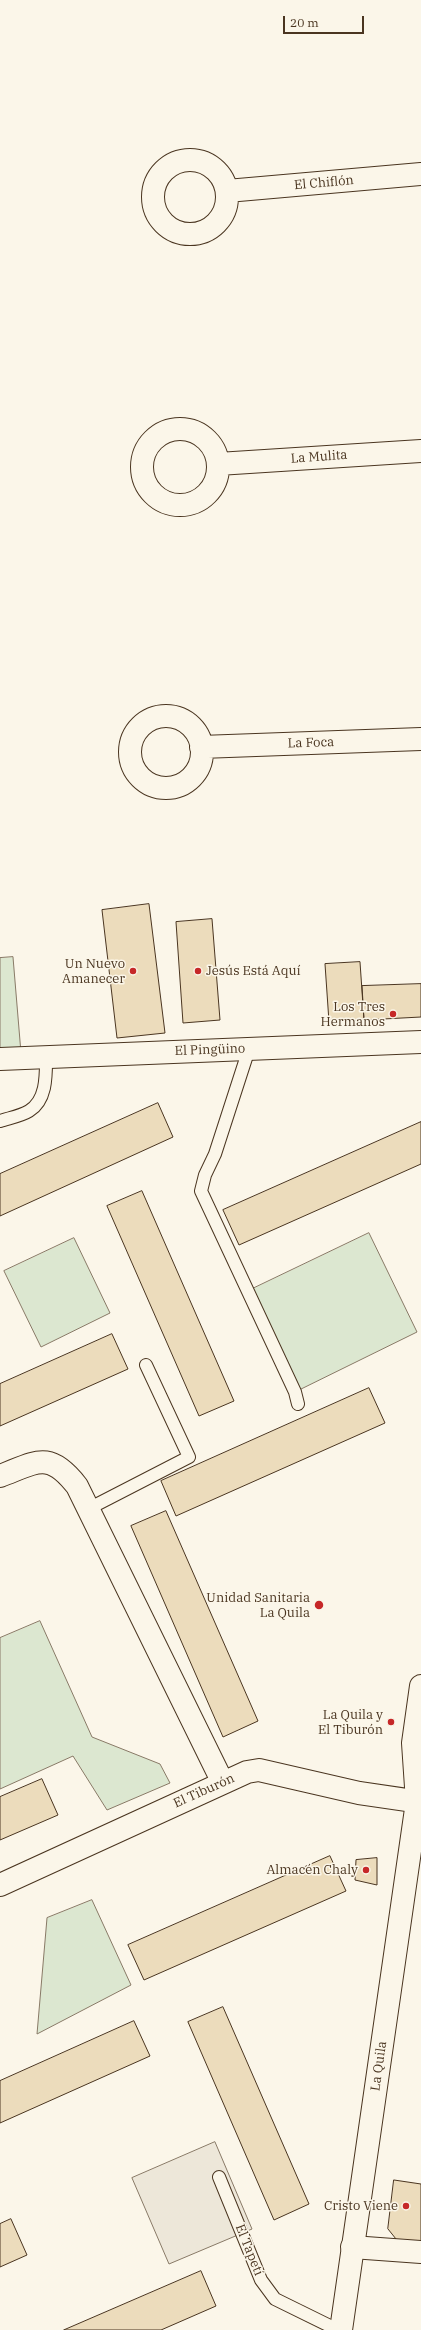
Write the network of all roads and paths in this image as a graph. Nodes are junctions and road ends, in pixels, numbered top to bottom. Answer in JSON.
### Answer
{"nodes":[{"id":1,"x":421,"y":174,"type":"edge"},
{"id":2,"x":227,"y":191,"type":"dead end"},
{"id":3,"x":421,"y":451,"type":"edge"},
{"id":4,"x":218,"y":464,"type":"dead end"},
{"id":5,"x":421,"y":739,"type":"edge"},
{"id":6,"x":201,"y":747,"type":"dead end"},
{"id":7,"x":421,"y":1042,"type":"edge"},
{"id":8,"x":250,"y":1049,"type":"junction"},
{"id":9,"x":46,"y":1057,"type":"junction"},
{"id":10,"x":0,"y":1059,"type":"edge"},
{"id":11,"x":0,"y":1121,"type":"edge"},
{"id":12,"x":146,"y":1365,"type":"dead end"},
{"id":13,"x":298,"y":1404,"type":"dead end"},
{"id":14,"x":0,"y":1476,"type":"edge"},
{"id":15,"x":88,"y":1508,"type":"junction"},
{"id":16,"x":421,"y":1686,"type":"edge"},
{"id":17,"x":223,"y":1783,"type":"junction"},
{"id":18,"x":420,"y":1800,"type":"edge"},
{"id":19,"x":0,"y":1885,"type":"edge"},
{"id":20,"x":219,"y":2177,"type":"dead end"},
{"id":21,"x":352,"y":2247,"type":"junction"},
{"id":22,"x":421,"y":2252,"type":"edge"},
{"id":23,"x":338,"y":2330,"type":"edge"},
{"id":24,"x":341,"y":2330,"type":"edge"}],
"edges":[{"from":1,"to":2,"type":"street","name":"El Chiflón"},
{"from":3,"to":4,"type":"street","name":"La Mulita"},
{"from":5,"to":6,"type":"street","name":"La Foca"},
{"from":7,"to":8,"type":"street","name":"El Pingüino"},
{"from":8,"to":9,"type":"street","name":"El Pingüino"},
{"from":8,"to":13,"type":"lane"},
{"from":9,"to":10,"type":"street","name":"El Pingüino"},
{"from":9,"to":11,"type":"lane"},
{"from":12,"to":15,"type":"lane"},
{"from":14,"to":15,"type":"street"},
{"from":15,"to":17,"type":"street"},
{"from":16,"to":18,"type":"street","name":"La Quila"},
{"from":17,"to":18,"type":"street","name":"El Tiburón"},
{"from":17,"to":19,"type":"street","name":"El Tiburón"},
{"from":18,"to":21,"type":"street","name":"La Quila"},
{"from":20,"to":23,"type":"lane","name":"El Tapetí"},
{"from":21,"to":22,"type":"street"},
{"from":21,"to":24,"type":"street","name":"La Quila"}]}
